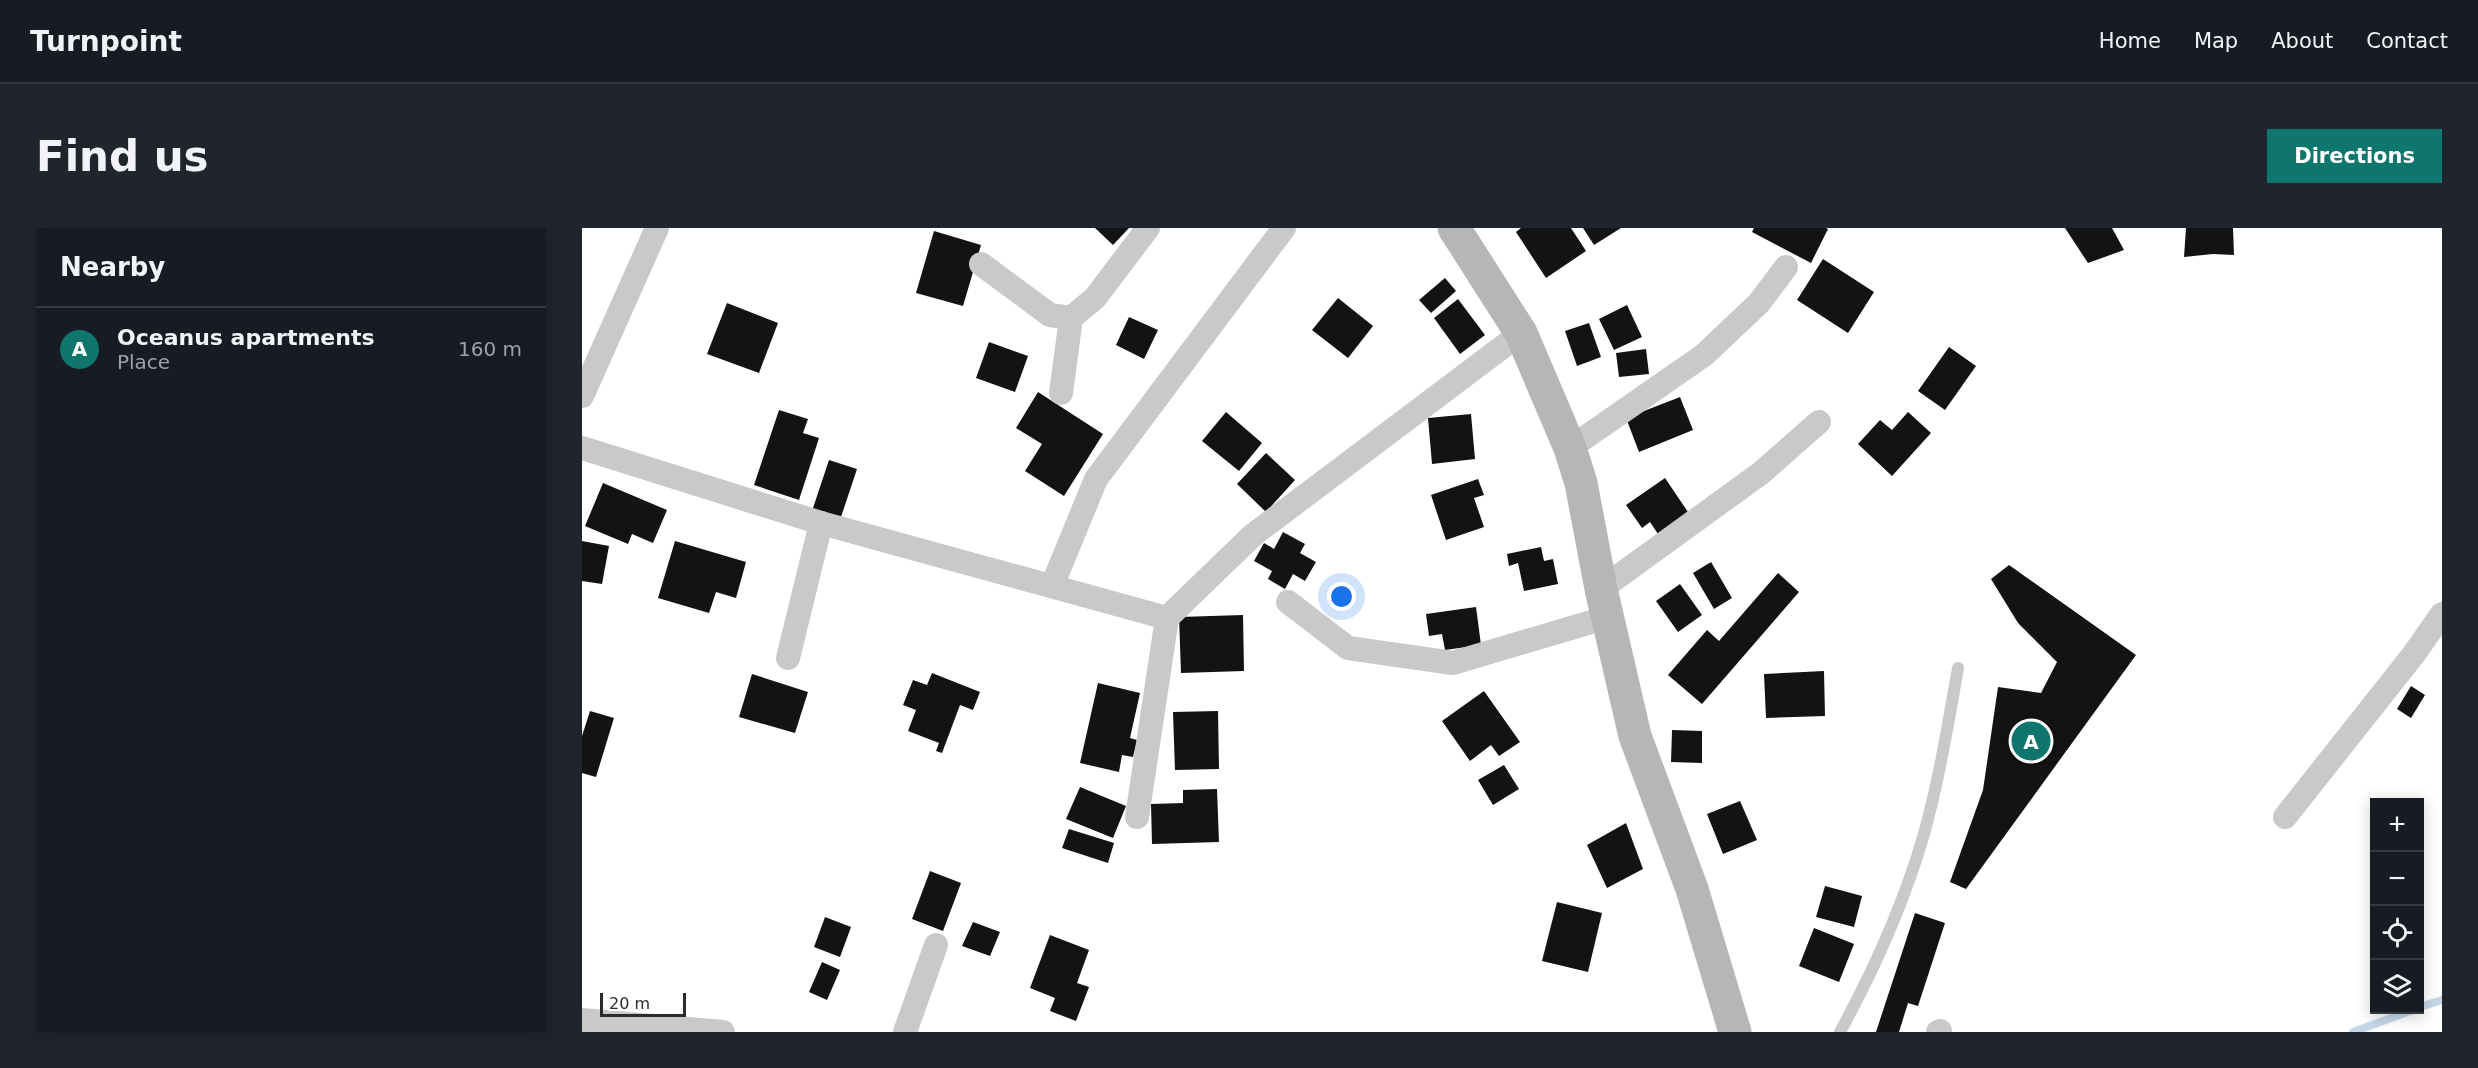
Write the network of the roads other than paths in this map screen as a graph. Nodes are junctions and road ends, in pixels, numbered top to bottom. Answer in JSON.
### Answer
{"nodes":[{"id":1,"x":657,"y":228,"type":"edge"},
{"id":2,"x":1148,"y":228,"type":"edge"},
{"id":3,"x":1284,"y":228,"type":"edge"},
{"id":4,"x":1454,"y":228,"type":"edge"},
{"id":5,"x":981,"y":264,"type":"dead end"},
{"id":6,"x":1786,"y":267,"type":"dead end"},
{"id":7,"x":1071,"y":318,"type":"junction"},
{"id":8,"x":1521,"y":333,"type":"junction"},
{"id":9,"x":1061,"y":393,"type":"dead end"},
{"id":10,"x":582,"y":396,"type":"edge"},
{"id":11,"x":1819,"y":422,"type":"dead end"},
{"id":12,"x":582,"y":448,"type":"edge"},
{"id":13,"x":1570,"y":448,"type":"junction"},
{"id":14,"x":821,"y":523,"type":"junction"},
{"id":15,"x":1052,"y":586,"type":"junction"},
{"id":16,"x":1288,"y":602,"type":"dead end"},
{"id":17,"x":1604,"y":603,"type":"junction"},
{"id":18,"x":2442,"y":614,"type":"edge"},
{"id":19,"x":1167,"y":618,"type":"junction"},
{"id":20,"x":788,"y":658,"type":"dead end"},
{"id":21,"x":1958,"y":668,"type":"dead end"},
{"id":22,"x":1137,"y":817,"type":"dead end"},
{"id":23,"x":2285,"y":817,"type":"dead end"},
{"id":24,"x":936,"y":945,"type":"dead end"},
{"id":25,"x":582,"y":1020,"type":"edge"},
{"id":26,"x":723,"y":1032,"type":"edge"},
{"id":27,"x":906,"y":1032,"type":"edge"},
{"id":28,"x":1735,"y":1032,"type":"edge"},
{"id":29,"x":1840,"y":1032,"type":"edge"}],
"edges":[{"from":1,"to":10,"type":"street"},
{"from":2,"to":7,"type":"street"},
{"from":3,"to":15,"type":"street"},
{"from":4,"to":8,"type":"main road"},
{"from":5,"to":7,"type":"street"},
{"from":6,"to":13,"type":"street"},
{"from":7,"to":9,"type":"street"},
{"from":8,"to":13,"type":"main road"},
{"from":8,"to":19,"type":"street"},
{"from":11,"to":17,"type":"street"},
{"from":12,"to":14,"type":"street"},
{"from":13,"to":17,"type":"main road"},
{"from":14,"to":15,"type":"street"},
{"from":14,"to":20,"type":"street"},
{"from":15,"to":19,"type":"street"},
{"from":16,"to":17,"type":"street"},
{"from":17,"to":28,"type":"main road"},
{"from":18,"to":23,"type":"street"},
{"from":19,"to":22,"type":"street"},
{"from":21,"to":29,"type":"lane"},
{"from":24,"to":27,"type":"street"},
{"from":25,"to":26,"type":"street"}]}
